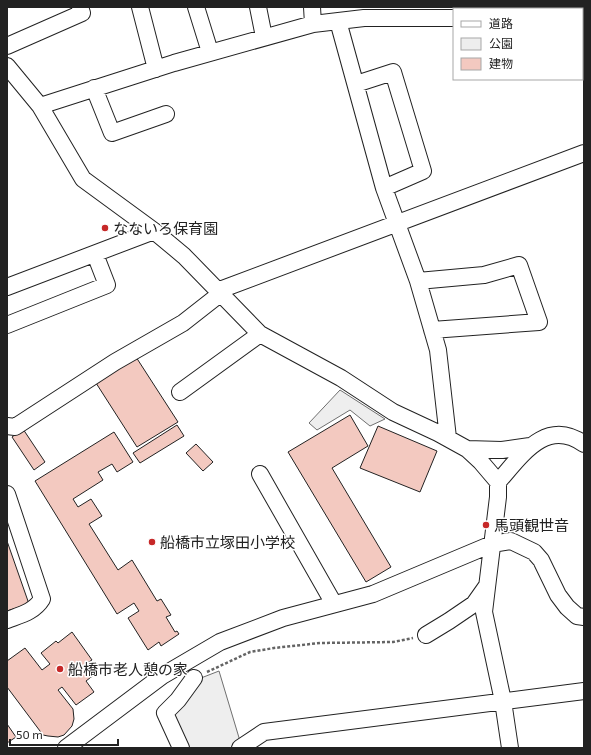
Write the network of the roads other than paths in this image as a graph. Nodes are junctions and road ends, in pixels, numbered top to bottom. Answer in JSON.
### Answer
{"nodes":[{"id":1,"x":80,"y":7,"type":"edge"},
{"id":2,"x":140,"y":7,"type":"edge"},
{"id":3,"x":196,"y":7,"type":"edge"},
{"id":4,"x":258,"y":7,"type":"edge"},
{"id":5,"x":312,"y":7,"type":"edge"},
{"id":6,"x":364,"y":12,"type":"edge"},
{"id":7,"x":453,"y":18,"type":"edge"},
{"id":8,"x":338,"y":21,"type":"junction"},
{"id":9,"x":313,"y":24,"type":"junction"},
{"id":10,"x":264,"y":37,"type":"junction"},
{"id":11,"x":7,"y":46,"type":"edge"},
{"id":12,"x":210,"y":52,"type":"junction"},
{"id":13,"x":7,"y":66,"type":"edge"},
{"id":14,"x":156,"y":68,"type":"junction"},
{"id":15,"x":356,"y":84,"type":"junction"},
{"id":16,"x":94,"y":88,"type":"junction"},
{"id":17,"x":40,"y":106,"type":"junction"},
{"id":18,"x":166,"y":114,"type":"dead end"},
{"id":19,"x":584,"y":153,"type":"edge"},
{"id":20,"x":384,"y":188,"type":"junction"},
{"id":21,"x":396,"y":224,"type":"junction"},
{"id":22,"x":154,"y":231,"type":"junction"},
{"id":23,"x":95,"y":254,"type":"junction"},
{"id":24,"x":418,"y":280,"type":"junction"},
{"id":25,"x":7,"y":287,"type":"edge"},
{"id":26,"x":219,"y":293,"type":"junction"},
{"id":27,"x":7,"y":325,"type":"edge"},
{"id":28,"x":432,"y":330,"type":"junction"},
{"id":29,"x":260,"y":334,"type":"junction"},
{"id":30,"x":180,"y":392,"type":"dead end"},
{"id":31,"x":7,"y":426,"type":"edge"},
{"id":32,"x":448,"y":438,"type":"junction"},
{"id":33,"x":584,"y":444,"type":"edge"},
{"id":34,"x":530,"y":446,"type":"junction"},
{"id":35,"x":467,"y":449,"type":"junction"},
{"id":36,"x":260,"y":474,"type":"dead end"},
{"id":37,"x":498,"y":482,"type":"junction"},
{"id":38,"x":7,"y":494,"type":"edge"},
{"id":39,"x":492,"y":544,"type":"junction"},
{"id":40,"x":486,"y":587,"type":"junction"},
{"id":41,"x":334,"y":604,"type":"junction"},
{"id":42,"x":584,"y":617,"type":"edge"},
{"id":43,"x":7,"y":620,"type":"edge"},
{"id":44,"x":426,"y":635,"type":"road end"},
{"id":45,"x":194,"y":678,"type":"road end"},
{"id":46,"x":584,"y":691,"type":"edge"},
{"id":47,"x":503,"y":701,"type":"junction"},
{"id":48,"x":66,"y":748,"type":"edge"},
{"id":49,"x":180,"y":748,"type":"edge"},
{"id":50,"x":240,"y":748,"type":"edge"},
{"id":51,"x":510,"y":748,"type":"edge"}],
"edges":[{"from":1,"to":11,"type":"street"},
{"from":2,"to":14,"type":"street"},
{"from":3,"to":12,"type":"street"},
{"from":4,"to":10,"type":"street"},
{"from":5,"to":9,"type":"street"},
{"from":6,"to":7,"type":"street"},
{"from":6,"to":8,"type":"street"},
{"from":8,"to":9,"type":"street"},
{"from":8,"to":15,"type":"street"},
{"from":9,"to":10,"type":"street"},
{"from":10,"to":12,"type":"street"},
{"from":12,"to":14,"type":"street"},
{"from":13,"to":17,"type":"street"},
{"from":14,"to":16,"type":"street"},
{"from":15,"to":20,"type":"street"},
{"from":15,"to":20,"type":"street"},
{"from":16,"to":17,"type":"street"},
{"from":16,"to":18,"type":"street"},
{"from":17,"to":22,"type":"street"},
{"from":19,"to":21,"type":"street"},
{"from":20,"to":21,"type":"street"},
{"from":21,"to":24,"type":"street"},
{"from":21,"to":26,"type":"street"},
{"from":22,"to":23,"type":"street"},
{"from":22,"to":26,"type":"street"},
{"from":23,"to":25,"type":"street"},
{"from":23,"to":27,"type":"street"},
{"from":24,"to":28,"type":"street"},
{"from":24,"to":28,"type":"street"},
{"from":26,"to":29,"type":"street"},
{"from":26,"to":31,"type":"street"},
{"from":28,"to":32,"type":"street"},
{"from":29,"to":30,"type":"street"},
{"from":29,"to":32,"type":"street"},
{"from":32,"to":35,"type":"street"},
{"from":33,"to":34,"type":"street"},
{"from":34,"to":35,"type":"street"},
{"from":34,"to":37,"type":"street"},
{"from":35,"to":37,"type":"street"},
{"from":36,"to":41,"type":"street"},
{"from":37,"to":39,"type":"street"},
{"from":38,"to":43,"type":"street"},
{"from":39,"to":40,"type":"street"},
{"from":39,"to":41,"type":"street"},
{"from":39,"to":42,"type":"street"},
{"from":40,"to":44,"type":"street"},
{"from":40,"to":47,"type":"street"},
{"from":41,"to":48,"type":"street"},
{"from":45,"to":49,"type":"street"},
{"from":46,"to":47,"type":"street"},
{"from":47,"to":50,"type":"street"},
{"from":47,"to":51,"type":"street"}]}
